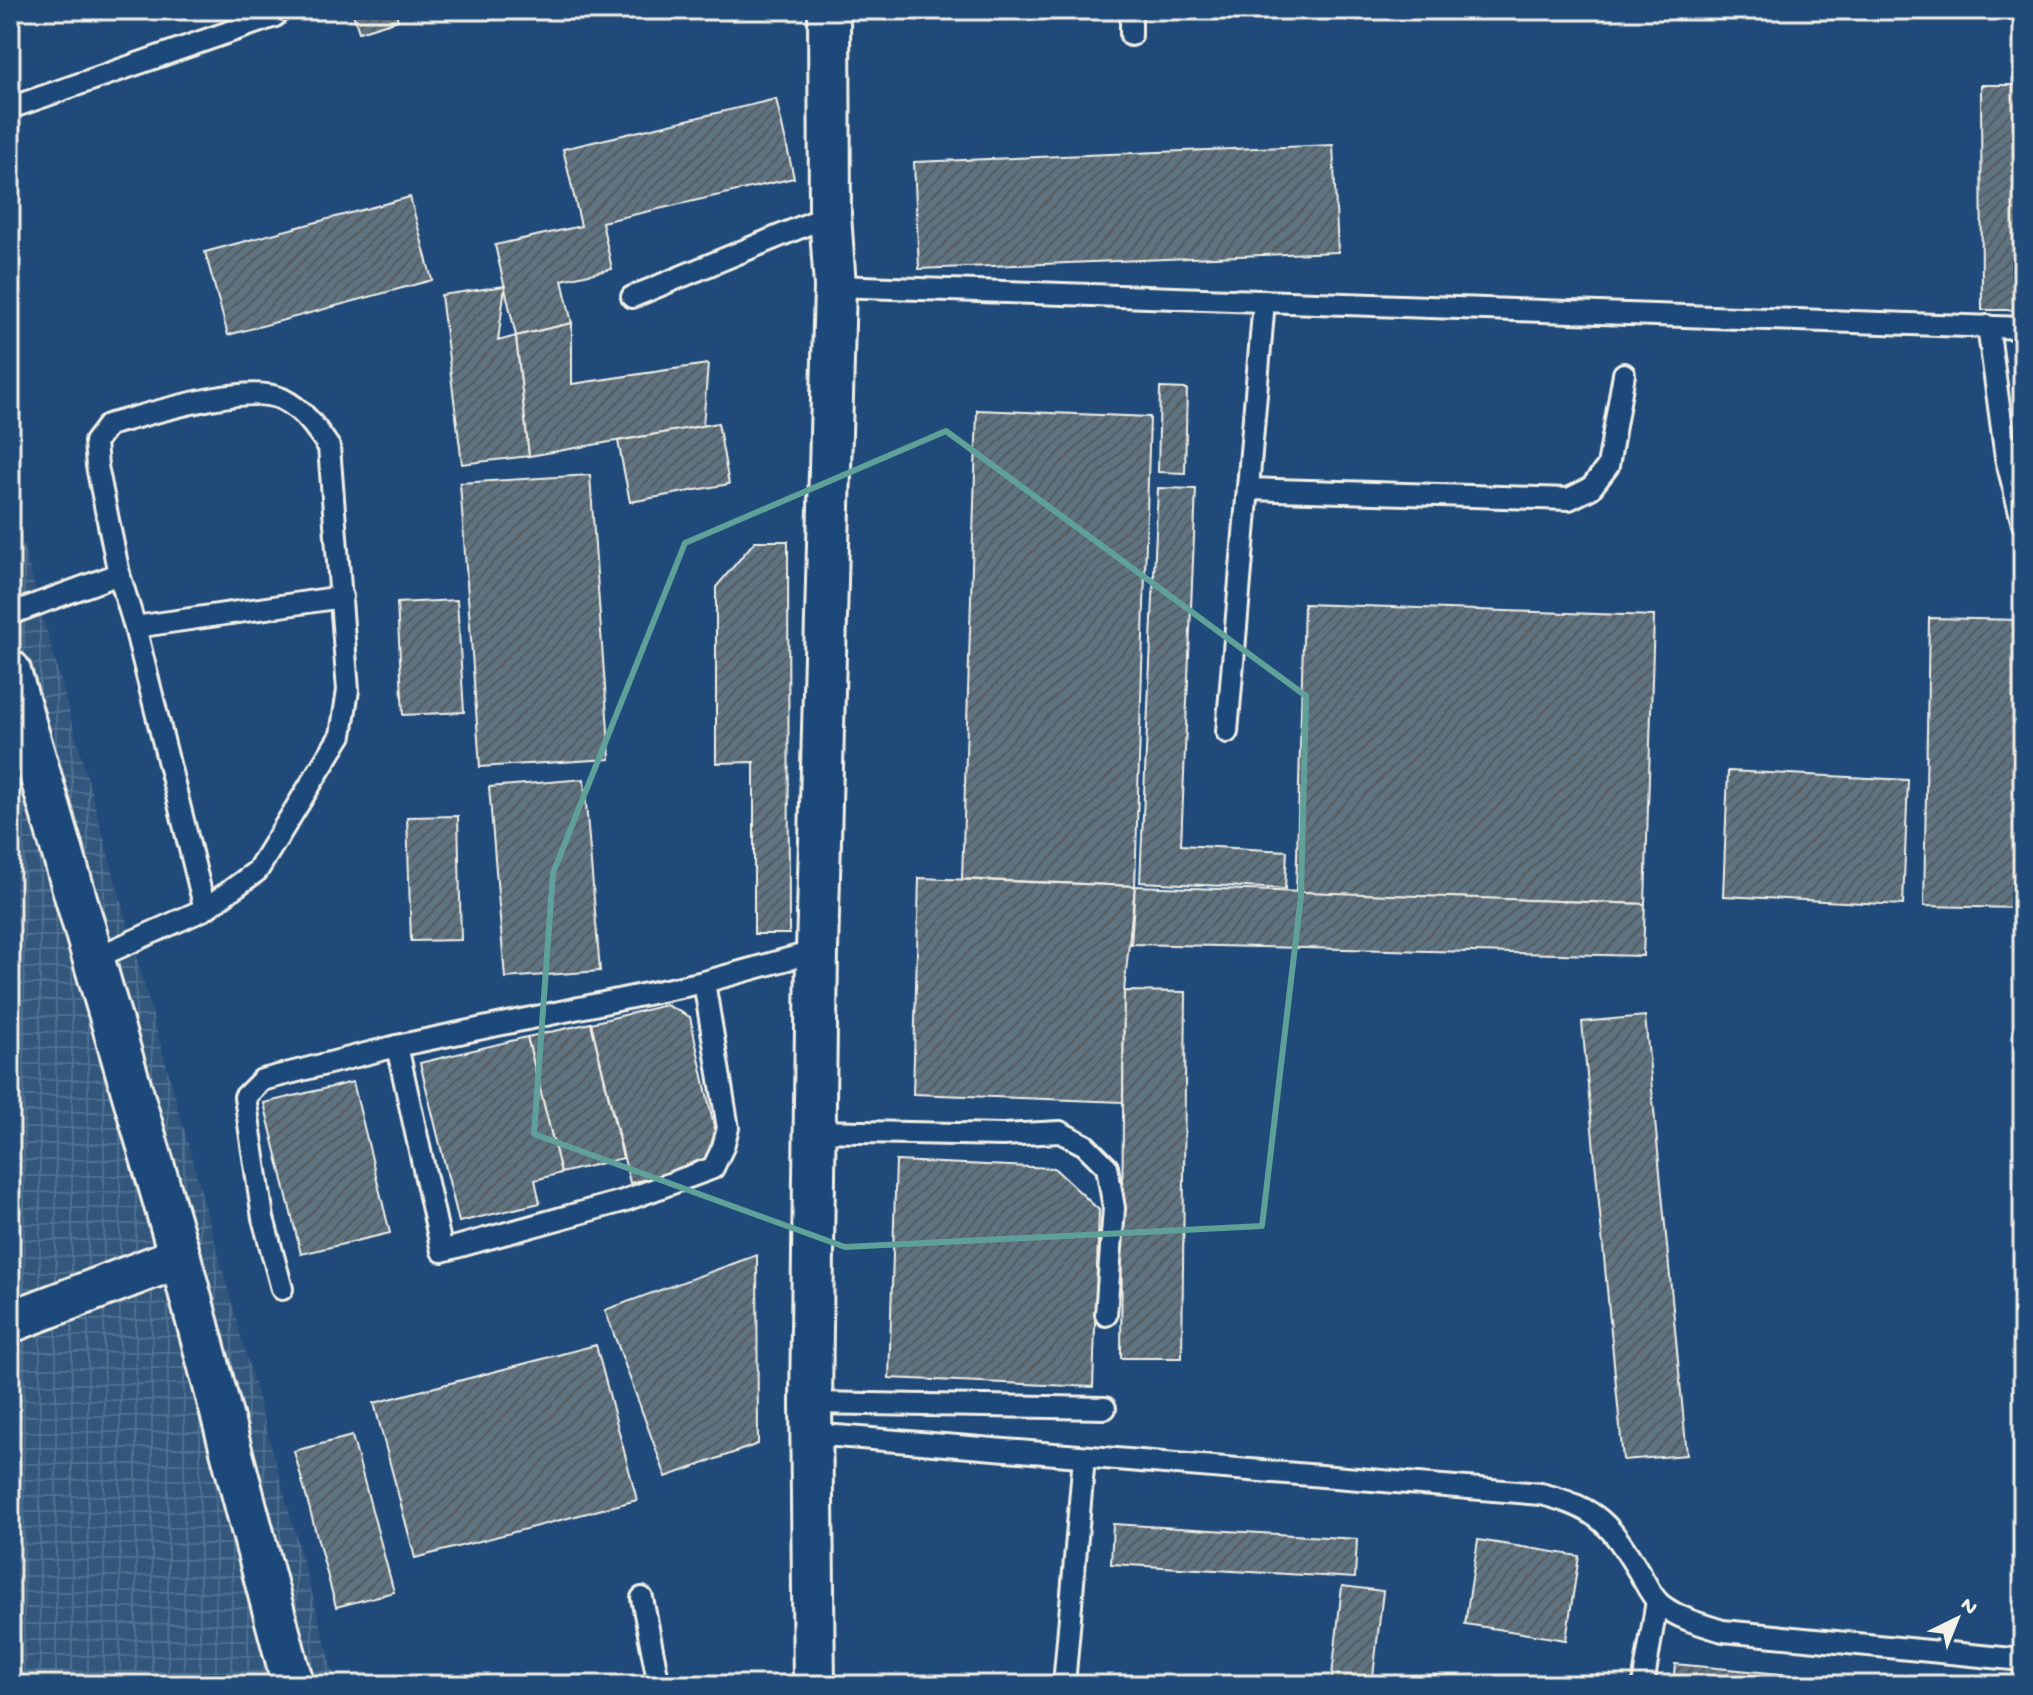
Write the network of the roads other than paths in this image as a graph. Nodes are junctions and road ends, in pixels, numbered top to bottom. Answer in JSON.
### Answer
{"nodes":[{"id":1,"x":829,"y":10,"type":"edge"},
{"id":2,"x":1131,"y":10,"type":"edge"},
{"id":3,"x":275,"y":16,"type":"dead end"},
{"id":4,"x":1131,"y":35,"type":"dead end"},
{"id":5,"x":10,"y":108,"type":"edge"},
{"id":6,"x":830,"y":215,"type":"junction"},
{"id":7,"x":835,"y":286,"type":"junction"},
{"id":8,"x":632,"y":297,"type":"dead end"},
{"id":9,"x":1264,"y":301,"type":"junction"},
{"id":10,"x":1988,"y":326,"type":"junction"},
{"id":11,"x":2023,"y":328,"type":"edge"},
{"id":12,"x":1624,"y":374,"type":"dead end"},
{"id":13,"x":1248,"y":489,"type":"junction"},
{"id":14,"x":2023,"y":524,"type":"edge"},
{"id":15,"x":119,"y":574,"type":"junction"},
{"id":16,"x":342,"y":597,"type":"junction"},
{"id":17,"x":10,"y":614,"type":"edge"},
{"id":18,"x":135,"y":627,"type":"junction"},
{"id":19,"x":10,"y":671,"type":"edge"},
{"id":20,"x":1227,"y":732,"type":"dead end"},
{"id":21,"x":205,"y":909,"type":"junction"},
{"id":22,"x":817,"y":951,"type":"junction"},
{"id":23,"x":93,"y":959,"type":"junction"},
{"id":24,"x":704,"y":982,"type":"junction"},
{"id":25,"x":397,"y":1046,"type":"junction"},
{"id":26,"x":816,"y":1131,"type":"junction"},
{"id":27,"x":180,"y":1257,"type":"junction"},
{"id":28,"x":282,"y":1289,"type":"dead end"},
{"id":29,"x":1106,"y":1315,"type":"dead end"},
{"id":30,"x":10,"y":1322,"type":"edge"},
{"id":31,"x":1105,"y":1408,"type":"dead end"},
{"id":32,"x":811,"y":1418,"type":"junction"},
{"id":33,"x":1084,"y":1457,"type":"junction"},
{"id":34,"x":642,"y":1598,"type":"dead end"},
{"id":35,"x":1657,"y":1601,"type":"junction"},
{"id":36,"x":2023,"y":1660,"type":"edge"},
{"id":37,"x":293,"y":1685,"type":"edge"},
{"id":38,"x":659,"y":1685,"type":"edge"},
{"id":39,"x":814,"y":1685,"type":"edge"},
{"id":40,"x":1064,"y":1685,"type":"edge"},
{"id":41,"x":1643,"y":1685,"type":"edge"}],
"edges":[{"from":1,"to":6,"type":"street"},
{"from":2,"to":4,"type":"lane"},
{"from":3,"to":5,"type":"lane"},
{"from":6,"to":7,"type":"street"},
{"from":6,"to":8,"type":"lane"},
{"from":7,"to":9,"type":"lane"},
{"from":7,"to":22,"type":"street"},
{"from":9,"to":10,"type":"lane"},
{"from":9,"to":13,"type":"lane"},
{"from":10,"to":11,"type":"lane"},
{"from":10,"to":14,"type":"lane"},
{"from":12,"to":13,"type":"lane"},
{"from":13,"to":20,"type":"lane"},
{"from":15,"to":16,"type":"lane"},
{"from":15,"to":17,"type":"lane"},
{"from":15,"to":18,"type":"lane"},
{"from":16,"to":18,"type":"lane"},
{"from":16,"to":21,"type":"lane"},
{"from":18,"to":21,"type":"lane"},
{"from":19,"to":23,"type":"street"},
{"from":21,"to":23,"type":"lane"},
{"from":22,"to":24,"type":"lane"},
{"from":22,"to":26,"type":"street"},
{"from":23,"to":27,"type":"street"},
{"from":24,"to":25,"type":"lane"},
{"from":24,"to":25,"type":"lane"},
{"from":25,"to":28,"type":"lane"},
{"from":26,"to":29,"type":"lane"},
{"from":26,"to":32,"type":"street"},
{"from":27,"to":30,"type":"street"},
{"from":27,"to":37,"type":"street"},
{"from":31,"to":32,"type":"lane"},
{"from":32,"to":33,"type":"lane"},
{"from":32,"to":39,"type":"street"},
{"from":33,"to":35,"type":"lane"},
{"from":33,"to":40,"type":"lane"},
{"from":34,"to":38,"type":"lane"},
{"from":35,"to":36,"type":"lane"},
{"from":35,"to":41,"type":"lane"}]}
